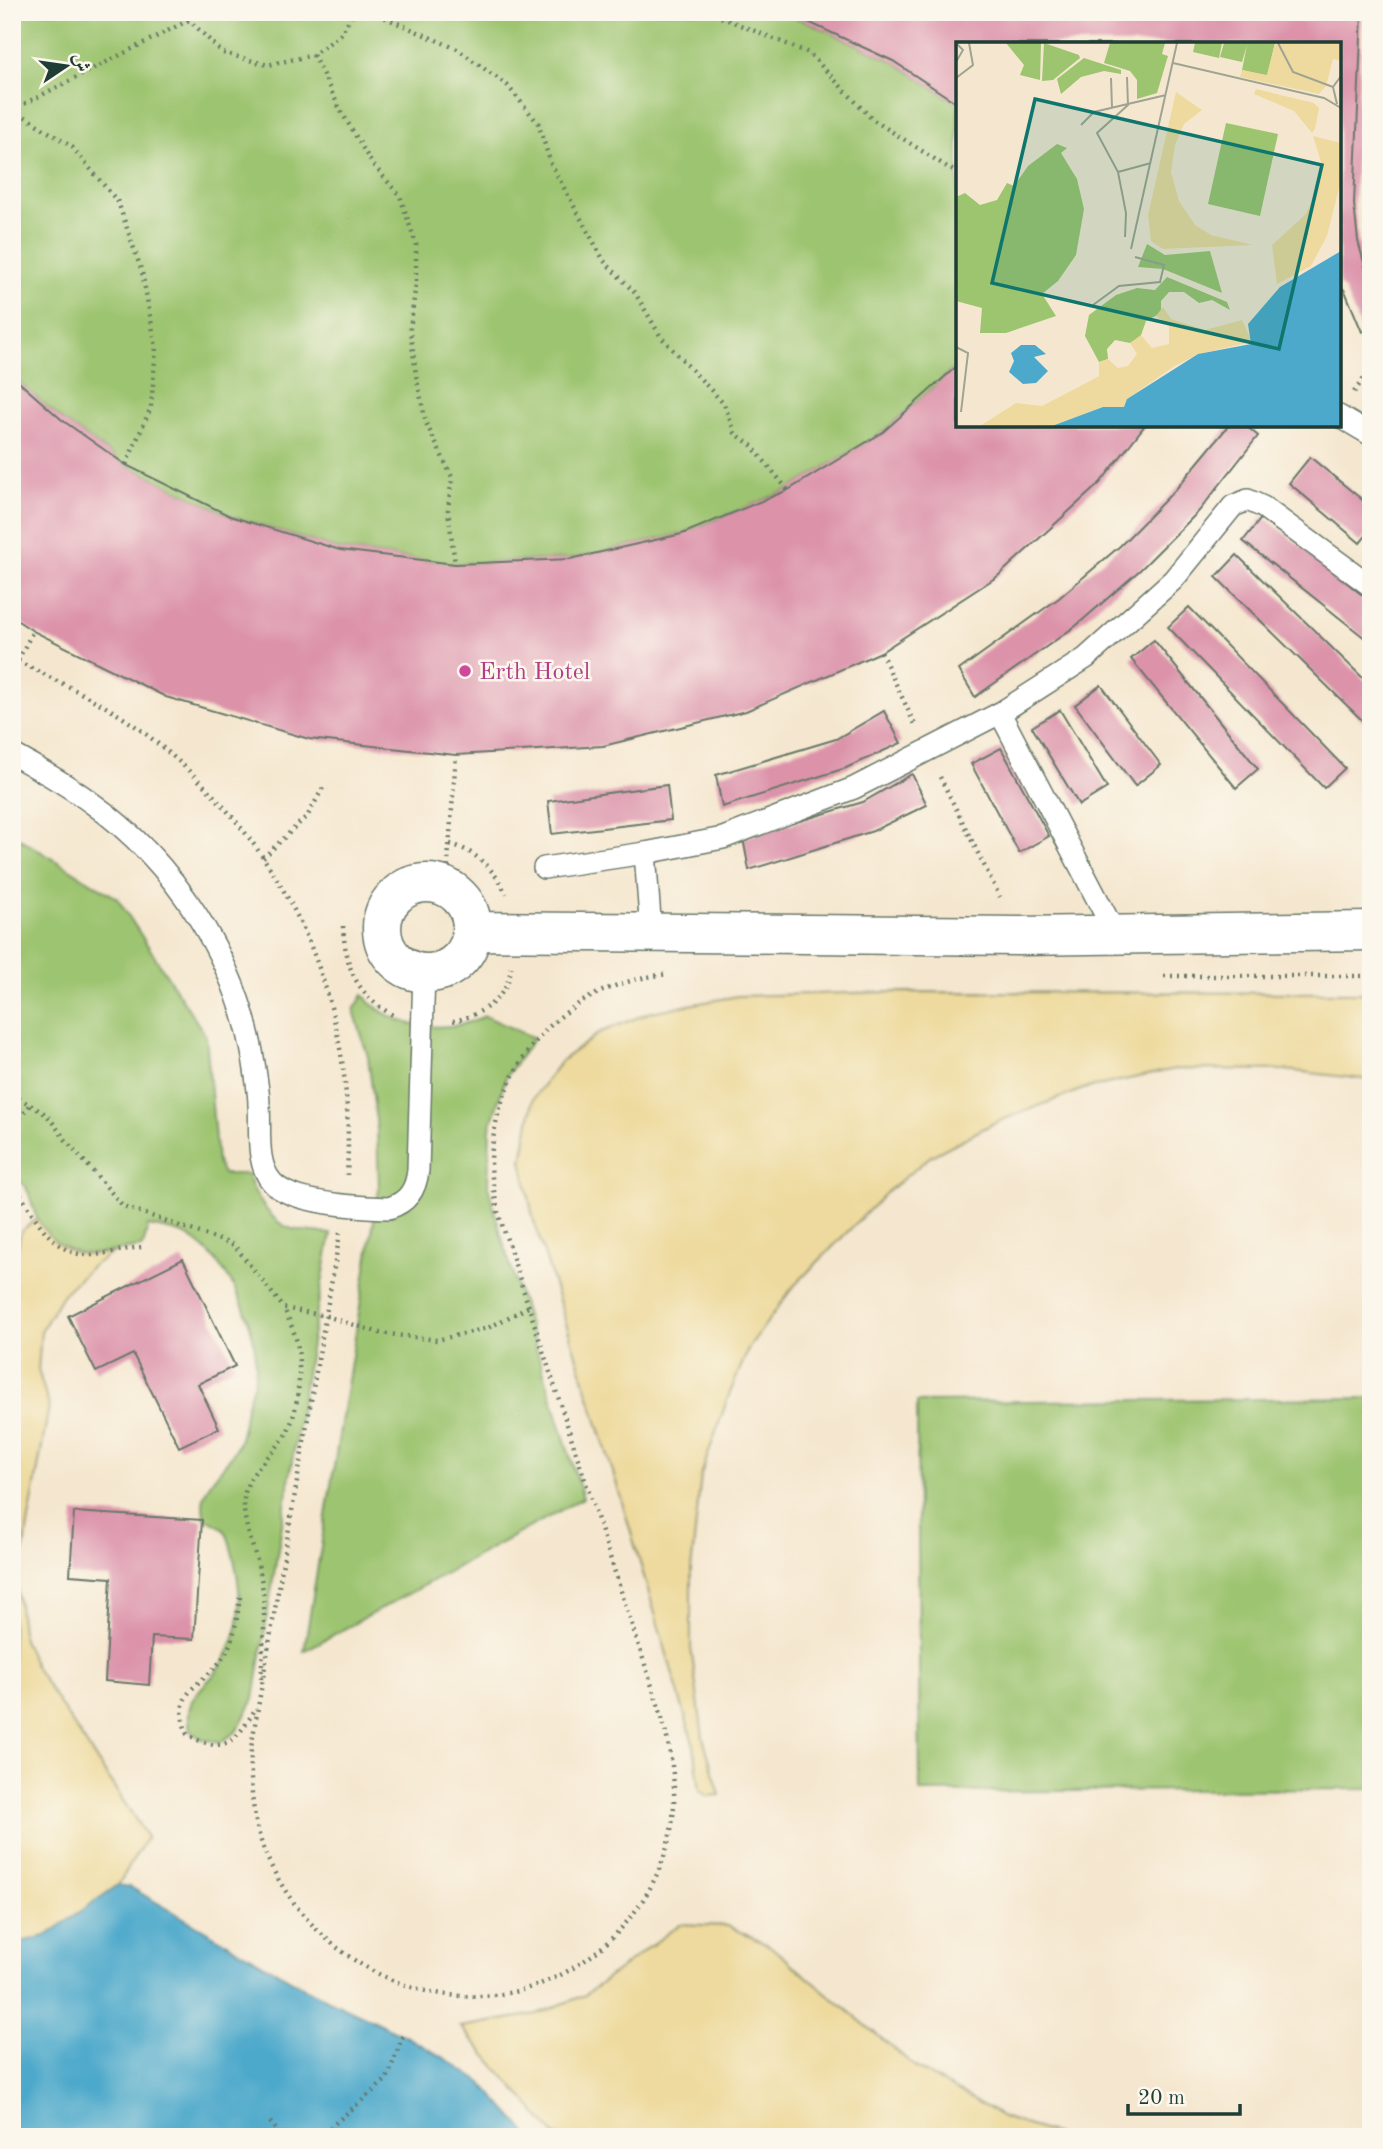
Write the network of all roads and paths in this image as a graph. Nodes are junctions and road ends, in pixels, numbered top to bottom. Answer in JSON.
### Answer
{"nodes":[{"id":1,"x":186,"y":12,"type":"edge"},
{"id":2,"x":354,"y":12,"type":"edge"},
{"id":3,"x":372,"y":12,"type":"edge"},
{"id":4,"x":708,"y":12,"type":"edge"},
{"id":5,"x":188,"y":20,"type":"junction"},
{"id":6,"x":313,"y":55,"type":"junction"},
{"id":7,"x":13,"y":110,"type":"edge"},
{"id":8,"x":956,"y":173,"type":"edge"},
{"id":9,"x":1341,"y":417,"type":"edge"},
{"id":10,"x":1371,"y":435,"type":"edge"},
{"id":11,"x":126,"y":465,"type":"dead end"},
{"id":12,"x":788,"y":490,"type":"dead end"},
{"id":13,"x":455,"y":564,"type":"dead end"},
{"id":14,"x":1371,"y":586,"type":"edge"},
{"id":15,"x":33,"y":631,"type":"dead end"},
{"id":16,"x":881,"y":652,"type":"dead end"},
{"id":17,"x":15,"y":659,"type":"edge"},
{"id":18,"x":1000,"y":713,"type":"junction"},
{"id":19,"x":927,"y":751,"type":"junction"},
{"id":20,"x":12,"y":754,"type":"edge"},
{"id":21,"x":457,"y":755,"type":"dead end"},
{"id":22,"x":325,"y":784,"type":"dead end"},
{"id":23,"x":645,"y":853,"type":"junction"},
{"id":24,"x":263,"y":858,"type":"junction"},
{"id":25,"x":544,"y":867,"type":"dead end"},
{"id":26,"x":446,"y":888,"type":"junction"},
{"id":27,"x":471,"y":931,"type":"junction"},
{"id":28,"x":1371,"y":931,"type":"edge"},
{"id":29,"x":651,"y":933,"type":"junction"},
{"id":30,"x":1116,"y":935,"type":"junction"},
{"id":31,"x":1019,"y":936,"type":"junction"},
{"id":32,"x":424,"y":972,"type":"junction"},
{"id":33,"x":681,"y":974,"type":"dead end"},
{"id":34,"x":1164,"y":976,"type":"dead end"},
{"id":35,"x":1371,"y":976,"type":"edge"},
{"id":36,"x":12,"y":1097,"type":"edge"},
{"id":37,"x":30,"y":1105,"type":"junction"},
{"id":38,"x":12,"y":1130,"type":"edge"},
{"id":39,"x":12,"y":1183,"type":"edge"},
{"id":40,"x":345,"y":1204,"type":"junction"},
{"id":41,"x":144,"y":1247,"type":"dead end"},
{"id":42,"x":528,"y":1307,"type":"junction"},
{"id":43,"x":284,"y":1308,"type":"junction"},
{"id":44,"x":326,"y":1316,"type":"junction"},
{"id":45,"x":240,"y":1597,"type":"dead end"},
{"id":46,"x":259,"y":1702,"type":"junction"},
{"id":47,"x":403,"y":2035,"type":"dead end"},
{"id":48,"x":270,"y":2122,"type":"dead end"},
{"id":49,"x":282,"y":2137,"type":"edge"},
{"id":50,"x":319,"y":2137,"type":"edge"}],
"edges":[{"from":1,"to":5,"type":"path"},
{"from":2,"to":6,"type":"path"},
{"from":3,"to":12,"type":"path"},
{"from":4,"to":8,"type":"path"},
{"from":5,"to":6,"type":"path"},
{"from":5,"to":7,"type":"path"},
{"from":6,"to":13,"type":"path"},
{"from":7,"to":11,"type":"path"},
{"from":9,"to":10,"type":"lane"},
{"from":14,"to":18,"type":"lane"},
{"from":15,"to":17,"type":"path"},
{"from":16,"to":19,"type":"path"},
{"from":17,"to":24,"type":"path"},
{"from":18,"to":19,"type":"lane"},
{"from":18,"to":30,"type":"lane"},
{"from":19,"to":23,"type":"lane"},
{"from":19,"to":31,"type":"path"},
{"from":20,"to":40,"type":"lane"},
{"from":21,"to":26,"type":"path"},
{"from":22,"to":24,"type":"path"},
{"from":23,"to":25,"type":"lane"},
{"from":23,"to":29,"type":"lane"},
{"from":24,"to":40,"type":"path"},
{"from":26,"to":27,"type":"street"},
{"from":26,"to":32,"type":"street"},
{"from":27,"to":29,"type":"street"},
{"from":27,"to":32,"type":"street"},
{"from":28,"to":30,"type":"street"},
{"from":29,"to":31,"type":"street"},
{"from":30,"to":31,"type":"street"},
{"from":32,"to":40,"type":"lane"},
{"from":33,"to":42,"type":"path"},
{"from":34,"to":35,"type":"path"},
{"from":36,"to":37,"type":"path"},
{"from":37,"to":38,"type":"path"},
{"from":37,"to":43,"type":"path"},
{"from":39,"to":41,"type":"path"},
{"from":40,"to":44,"type":"path"},
{"from":42,"to":44,"type":"path"},
{"from":42,"to":46,"type":"path"},
{"from":43,"to":44,"type":"path"},
{"from":43,"to":46,"type":"path"},
{"from":44,"to":46,"type":"path"},
{"from":45,"to":46,"type":"path"},
{"from":47,"to":50,"type":"path"},
{"from":48,"to":49,"type":"path"}]}
